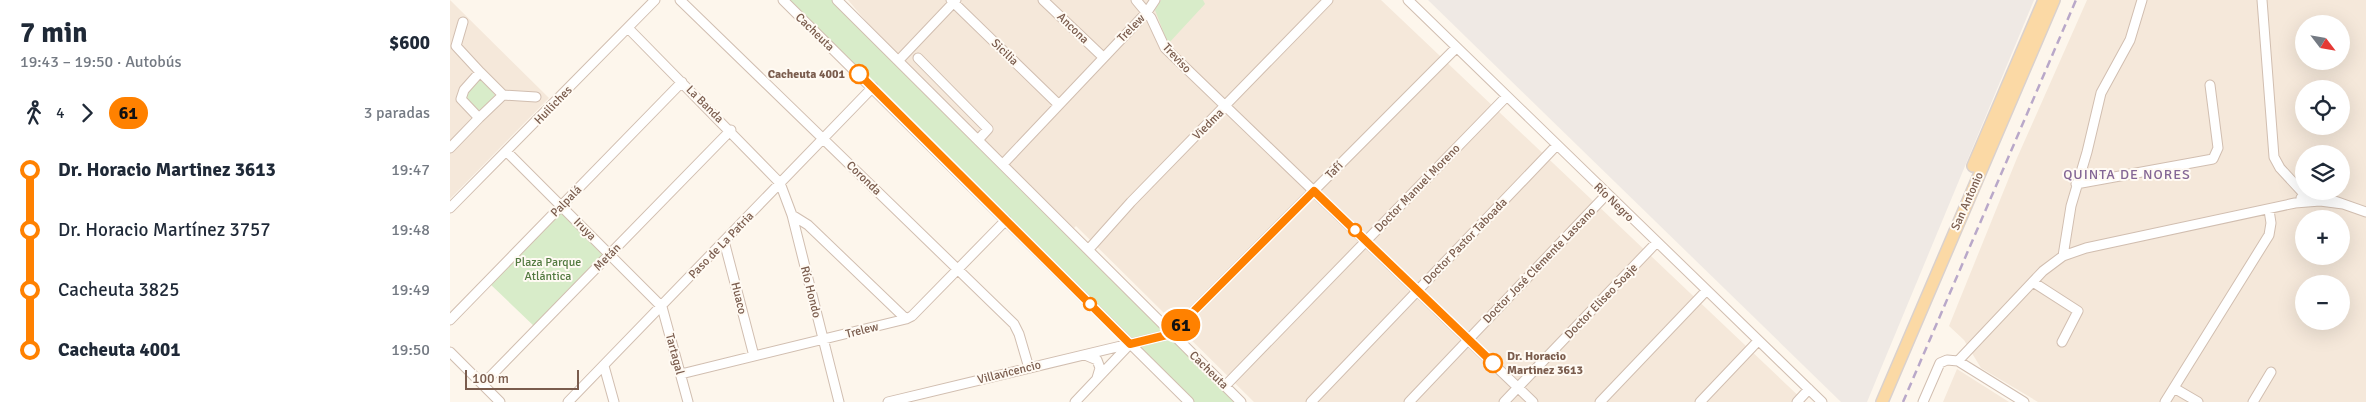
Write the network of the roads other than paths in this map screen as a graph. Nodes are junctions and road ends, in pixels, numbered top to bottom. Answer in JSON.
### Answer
{"nodes":[{"id":1,"x":655,"y":0,"type":"edge"},
{"id":2,"x":680,"y":0,"type":"edge"},
{"id":3,"x":783,"y":0,"type":"edge"},
{"id":4,"x":837,"y":0,"type":"edge"},
{"id":5,"x":1043,"y":0,"type":"edge"},
{"id":6,"x":1136,"y":0,"type":"edge"},
{"id":7,"x":1155,"y":0,"type":"edge"},
{"id":8,"x":1328,"y":0,"type":"edge"},
{"id":9,"x":1408,"y":0,"type":"edge"},
{"id":10,"x":2044,"y":0,"type":"edge"},
{"id":11,"x":2054,"y":0,"type":"edge"},
{"id":12,"x":2142,"y":0,"type":"edge"},
{"id":13,"x":2262,"y":0,"type":"edge"},
{"id":14,"x":954,"y":1,"type":"edge"},
{"id":15,"x":1147,"y":12,"type":"junction"},
{"id":16,"x":463,"y":22,"type":"dead end"},
{"id":17,"x":628,"y":28,"type":"junction"},
{"id":18,"x":1456,"y":48,"type":"junction"},
{"id":19,"x":1103,"y":57,"type":"junction"},
{"id":20,"x":918,"y":58,"type":"dead end"},
{"id":21,"x":899,"y":60,"type":"junction"},
{"id":22,"x":480,"y":72,"type":"junction"},
{"id":23,"x":682,"y":82,"type":"junction"},
{"id":24,"x":2210,"y":85,"type":"dead end"},
{"id":25,"x":873,"y":87,"type":"junction"},
{"id":26,"x":503,"y":95,"type":"junction"},
{"id":27,"x":536,"y":97,"type":"dead end"},
{"id":28,"x":1506,"y":97,"type":"junction"},
{"id":29,"x":1058,"y":104,"type":"junction"},
{"id":30,"x":1225,"y":106,"type":"junction"},
{"id":31,"x":479,"y":118,"type":"junction"},
{"id":32,"x":731,"y":130,"type":"junction"},
{"id":33,"x":823,"y":139,"type":"junction"},
{"id":34,"x":978,"y":140,"type":"junction"},
{"id":35,"x":1556,"y":146,"type":"junction"},
{"id":36,"x":450,"y":148,"type":"edge"},
{"id":37,"x":507,"y":152,"type":"junction"},
{"id":38,"x":1003,"y":164,"type":"junction"},
{"id":39,"x":780,"y":183,"type":"junction"},
{"id":40,"x":2076,"y":184,"type":"junction"},
{"id":41,"x":2295,"y":184,"type":"edge"},
{"id":42,"x":1314,"y":191,"type":"junction"},
{"id":43,"x":1607,"y":194,"type":"junction"},
{"id":44,"x":2299,"y":200,"type":"edge"},
{"id":45,"x":2332,"y":200,"type":"edge"},
{"id":46,"x":2296,"y":203,"type":"junction"},
{"id":47,"x":2343,"y":204,"type":"junction"},
{"id":48,"x":561,"y":206,"type":"junction"},
{"id":49,"x":450,"y":208,"type":"edge"},
{"id":50,"x":2268,"y":210,"type":"junction"},
{"id":51,"x":2366,"y":212,"type":"edge"},
{"id":52,"x":792,"y":215,"type":"junction"},
{"id":53,"x":1006,"y":220,"type":"junction"},
{"id":54,"x":724,"y":241,"type":"junction"},
{"id":55,"x":1365,"y":241,"type":"junction"},
{"id":56,"x":1656,"y":243,"type":"junction"},
{"id":57,"x":1089,"y":249,"type":"junction"},
{"id":58,"x":610,"y":254,"type":"junction"},
{"id":59,"x":2063,"y":256,"type":"junction"},
{"id":60,"x":958,"y":270,"type":"junction"},
{"id":61,"x":2033,"y":282,"type":"junction"},
{"id":62,"x":1706,"y":290,"type":"junction"},
{"id":63,"x":1418,"y":291,"type":"junction"},
{"id":64,"x":662,"y":307,"type":"junction"},
{"id":65,"x":906,"y":319,"type":"junction"},
{"id":66,"x":450,"y":320,"type":"edge"},
{"id":67,"x":1171,"y":334,"type":"junction"},
{"id":68,"x":823,"y":340,"type":"junction"},
{"id":69,"x":1468,"y":340,"type":"junction"},
{"id":70,"x":1758,"y":342,"type":"junction"},
{"id":71,"x":2062,"y":342,"type":"dead end"},
{"id":72,"x":1130,"y":344,"type":"junction"},
{"id":73,"x":450,"y":352,"type":"edge"},
{"id":74,"x":1085,"y":354,"type":"junction"},
{"id":75,"x":754,"y":356,"type":"junction"},
{"id":76,"x":1958,"y":360,"type":"junction"},
{"id":77,"x":604,"y":366,"type":"junction"},
{"id":78,"x":1029,"y":368,"type":"junction"},
{"id":79,"x":2271,"y":372,"type":"dead end"},
{"id":80,"x":681,"y":374,"type":"junction"},
{"id":81,"x":1096,"y":380,"type":"junction"},
{"id":82,"x":483,"y":384,"type":"junction"},
{"id":83,"x":1225,"y":386,"type":"junction"},
{"id":84,"x":1518,"y":387,"type":"junction"},
{"id":85,"x":2174,"y":388,"type":"junction"},
{"id":86,"x":1809,"y":390,"type":"junction"},
{"id":87,"x":1182,"y":400,"type":"edge"},
{"id":88,"x":500,"y":402,"type":"edge"},
{"id":89,"x":568,"y":402,"type":"edge"},
{"id":90,"x":614,"y":402,"type":"edge"},
{"id":91,"x":688,"y":402,"type":"edge"},
{"id":92,"x":839,"y":402,"type":"edge"},
{"id":93,"x":888,"y":402,"type":"edge"},
{"id":94,"x":1075,"y":402,"type":"edge"},
{"id":95,"x":1241,"y":402,"type":"edge"},
{"id":96,"x":1311,"y":402,"type":"edge"},
{"id":97,"x":1409,"y":402,"type":"edge"},
{"id":98,"x":1504,"y":402,"type":"edge"},
{"id":99,"x":1533,"y":402,"type":"edge"},
{"id":100,"x":1600,"y":402,"type":"edge"},
{"id":101,"x":1700,"y":402,"type":"edge"},
{"id":102,"x":1797,"y":402,"type":"edge"},
{"id":103,"x":1822,"y":402,"type":"edge"},
{"id":104,"x":1874,"y":402,"type":"edge"},
{"id":105,"x":1882,"y":402,"type":"edge"},
{"id":106,"x":1923,"y":402,"type":"edge"},
{"id":107,"x":2024,"y":402,"type":"edge"},
{"id":108,"x":2165,"y":402,"type":"edge"},
{"id":109,"x":2198,"y":402,"type":"edge"},
{"id":110,"x":2253,"y":402,"type":"edge"}],
"edges":[{"from":1,"to":17,"type":"street","name":"Huiliches"},
{"from":2,"to":33,"type":"street","name":"Coronda"},
{"from":3,"to":25,"type":"street","name":"Cacheuta"},
{"from":4,"to":21,"type":"street","name":"Cacheuta"},
{"from":5,"to":19,"type":"street","name":"Ancona"},
{"from":6,"to":15,"type":"street","name":"Treviso"},
{"from":7,"to":15,"type":"street","name":"Trelew"},
{"from":8,"to":30,"type":"street","name":"Viedma"},
{"from":9,"to":18,"type":"street","name":"Río Negro"},
{"from":10,"to":104,"type":"main road","name":"San Antonio"},
{"from":11,"to":105,"type":"main road","name":"San Antonio"},
{"from":12,"to":40,"type":"street"},
{"from":13,"to":41,"type":"street"},
{"from":14,"to":21,"type":"street"},
{"from":14,"to":29,"type":"street","name":"Sicilia"},
{"from":15,"to":19,"type":"street","name":"Trelew"},
{"from":15,"to":30,"type":"street","name":"Treviso"},
{"from":16,"to":22,"type":"street"},
{"from":17,"to":23,"type":"street","name":"La Banda"},
{"from":17,"to":37,"type":"street","name":"Huiliches"},
{"from":18,"to":28,"type":"street","name":"Río Negro"},
{"from":18,"to":42,"type":"street","name":"Tafí"},
{"from":19,"to":29,"type":"street","name":"Trelew"},
{"from":20,"to":34,"type":"street"},
{"from":21,"to":34,"type":"street","name":"Cacheuta"},
{"from":22,"to":26,"type":"street"},
{"from":22,"to":31,"type":"street"},
{"from":23,"to":32,"type":"street","name":"La Banda"},
{"from":23,"to":48,"type":"street","name":"Palpalá"},
{"from":24,"to":40,"type":"street"},
{"from":25,"to":33,"type":"street","name":"Paso de La Patria"},
{"from":25,"to":53,"type":"street","name":"Cacheuta"},
{"from":26,"to":27,"type":"street"},
{"from":26,"to":31,"type":"street"},
{"from":28,"to":35,"type":"street","name":"Río Negro"},
{"from":28,"to":55,"type":"street","name":"Doctor Manuel Moreno"},
{"from":29,"to":38,"type":"street","name":"Trelew"},
{"from":30,"to":42,"type":"street","name":"Treviso"},
{"from":30,"to":57,"type":"street","name":"Viedma"},
{"from":31,"to":36,"type":"street"},
{"from":32,"to":39,"type":"street","name":"La Banda"},
{"from":32,"to":58,"type":"street","name":"Metán"},
{"from":33,"to":39,"type":"street","name":"Paso de La Patria"},
{"from":33,"to":60,"type":"street","name":"Coronda"},
{"from":34,"to":38,"type":"street","name":"Cacheuta"},
{"from":35,"to":43,"type":"street","name":"Río Negro"},
{"from":35,"to":63,"type":"street","name":"Doctor Pastor Taboada"},
{"from":37,"to":48,"type":"street","name":"Iruya"},
{"from":37,"to":49,"type":"street","name":"Huiliches"},
{"from":38,"to":57,"type":"street","name":"Cacheuta"},
{"from":39,"to":52,"type":"street","name":"Río Hondo"},
{"from":39,"to":54,"type":"street","name":"Paso de La Patria"},
{"from":40,"to":59,"type":"street"},
{"from":42,"to":55,"type":"street","name":"Treviso"},
{"from":42,"to":67,"type":"street","name":"Tafí"},
{"from":43,"to":56,"type":"street","name":"Río Negro"},
{"from":43,"to":69,"type":"street","name":"Doctor José Clemente Lascano"},
{"from":44,"to":46,"type":"street"},
{"from":45,"to":47,"type":"street"},
{"from":46,"to":47,"type":"street"},
{"from":46,"to":50,"type":"street"},
{"from":47,"to":51,"type":"street"},
{"from":48,"to":58,"type":"street","name":"Iruya"},
{"from":48,"to":66,"type":"street","name":"Palpalá"},
{"from":50,"to":59,"type":"street"},
{"from":50,"to":85,"type":"street"},
{"from":52,"to":65,"type":"street"},
{"from":52,"to":68,"type":"street","name":"Río Hondo"},
{"from":53,"to":60,"type":"street","name":"Trelew"},
{"from":53,"to":72,"type":"street","name":"Cacheuta"},
{"from":54,"to":64,"type":"street","name":"Paso de La Patria"},
{"from":54,"to":75,"type":"street","name":"Huaco"},
{"from":55,"to":63,"type":"street","name":"Treviso"},
{"from":55,"to":83,"type":"street","name":"Doctor Manuel Moreno"},
{"from":56,"to":62,"type":"street","name":"Río Negro"},
{"from":56,"to":84,"type":"street","name":"Doctor Eliseo Soaje"},
{"from":57,"to":67,"type":"street","name":"Cacheuta"},
{"from":58,"to":64,"type":"street","name":"Iruya"},
{"from":58,"to":82,"type":"street","name":"Metán"},
{"from":59,"to":61,"type":"street"},
{"from":60,"to":65,"type":"street","name":"Trelew"},
{"from":60,"to":78,"type":"street","name":"Coronda"},
{"from":61,"to":71,"type":"street"},
{"from":61,"to":76,"type":"street"},
{"from":62,"to":70,"type":"street","name":"Río Negro"},
{"from":62,"to":100,"type":"street"},
{"from":63,"to":69,"type":"street","name":"Treviso"},
{"from":63,"to":96,"type":"street","name":"Doctor Pastor Taboada"},
{"from":64,"to":77,"type":"street","name":"Paso de La Patria"},
{"from":64,"to":80,"type":"street","name":"Tartagal"},
{"from":65,"to":68,"type":"street","name":"Trelew"},
{"from":67,"to":72,"type":"street"},
{"from":67,"to":83,"type":"street","name":"Cacheuta"},
{"from":68,"to":75,"type":"street","name":"Trelew"},
{"from":68,"to":92,"type":"street","name":"Río Hondo"},
{"from":69,"to":84,"type":"street","name":"Treviso"},
{"from":69,"to":97,"type":"street","name":"Doctor José Clemente Lascano"},
{"from":70,"to":86,"type":"street","name":"Río Negro"},
{"from":70,"to":101,"type":"street"},
{"from":72,"to":74,"type":"street","name":"Villavicencio"},
{"from":72,"to":81,"type":"street"},
{"from":72,"to":87,"type":"street","name":"Cacheuta"},
{"from":73,"to":82,"type":"street"},
{"from":74,"to":78,"type":"street","name":"Villavicencio"},
{"from":74,"to":81,"type":"street"},
{"from":75,"to":80,"type":"street","name":"Trelew"},
{"from":76,"to":106,"type":"street"},
{"from":76,"to":107,"type":"street"},
{"from":77,"to":89,"type":"street","name":"Paso de La Patria"},
{"from":77,"to":90,"type":"street"},
{"from":78,"to":93,"type":"street","name":"Villavicencio"},
{"from":79,"to":110,"type":"street"},
{"from":80,"to":91,"type":"street","name":"Tartagal"},
{"from":81,"to":94,"type":"street"},
{"from":82,"to":88,"type":"street"},
{"from":83,"to":95,"type":"street","name":"Cacheuta"},
{"from":84,"to":98,"type":"street","name":"Doctor Eliseo Soaje"},
{"from":84,"to":99,"type":"street","name":"Treviso"},
{"from":85,"to":108,"type":"street"},
{"from":85,"to":109,"type":"street"},
{"from":86,"to":102,"type":"street"},
{"from":86,"to":103,"type":"street","name":"Río Negro"}]}
